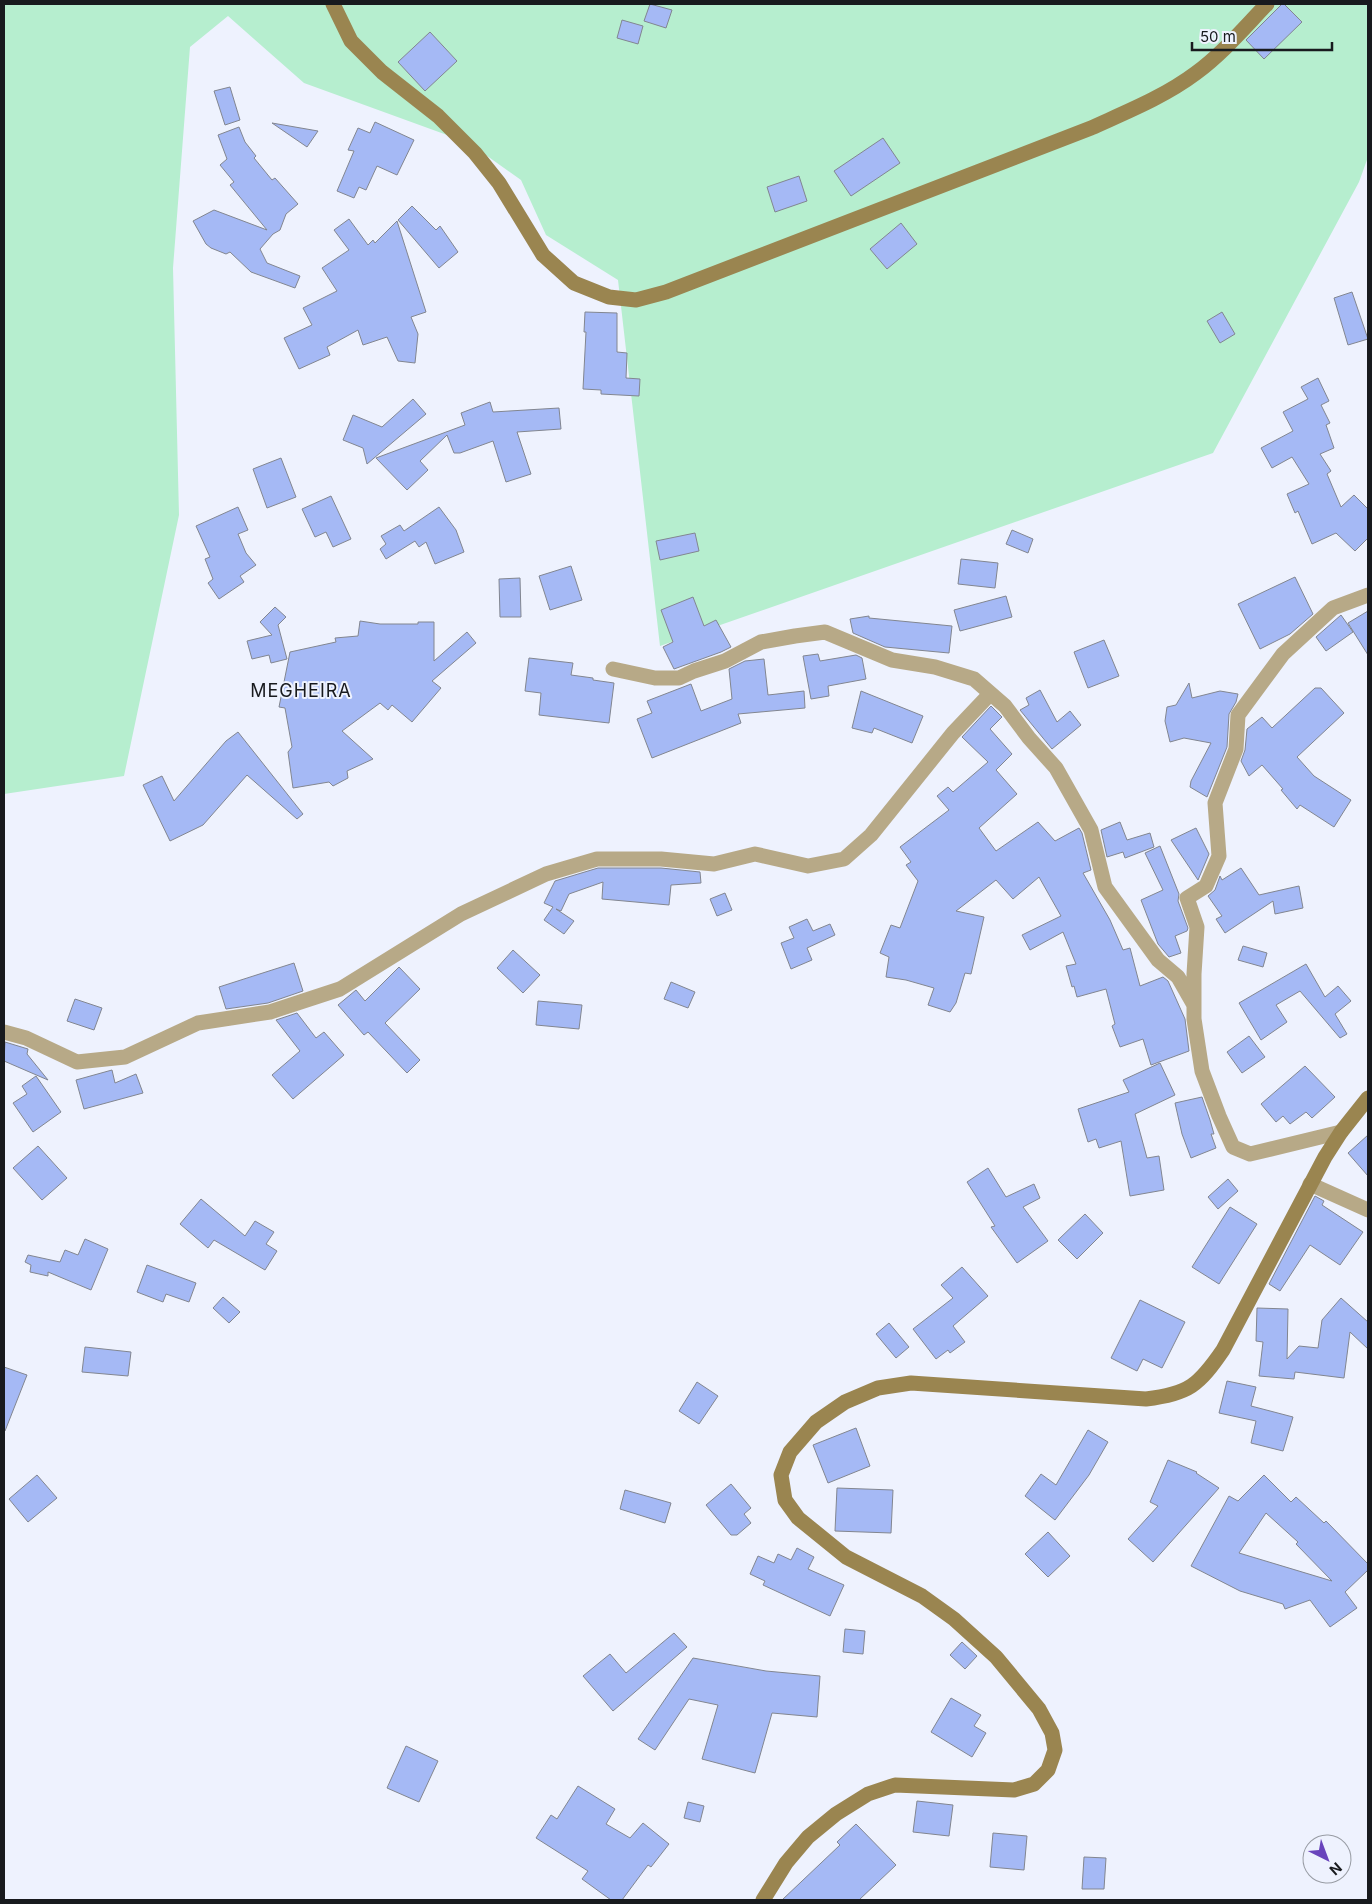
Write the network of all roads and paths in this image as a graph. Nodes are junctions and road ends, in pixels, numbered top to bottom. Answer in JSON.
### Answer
{"nodes":[{"id":1,"x":333,"y":4,"type":"edge"},
{"id":2,"x":1267,"y":4,"type":"edge"},
{"id":3,"x":1368,"y":595,"type":"edge"},
{"id":4,"x":613,"y":669,"type":"dead end"},
{"id":5,"x":990,"y":694,"type":"junction"},
{"id":6,"x":1194,"y":1005,"type":"junction"},
{"id":7,"x":4,"y":1032,"type":"edge"},
{"id":8,"x":1368,"y":1098,"type":"edge"},
{"id":9,"x":1341,"y":1132,"type":"junction"},
{"id":10,"x":1310,"y":1184,"type":"junction"},
{"id":11,"x":1368,"y":1210,"type":"edge"},
{"id":12,"x":763,"y":1900,"type":"edge"}],
"edges":[{"from":1,"to":2,"type":"main road"},
{"from":3,"to":6,"type":"street"},
{"from":4,"to":5,"type":"street"},
{"from":5,"to":6,"type":"street"},
{"from":5,"to":7,"type":"street"},
{"from":6,"to":9,"type":"street"},
{"from":8,"to":9,"type":"main road"},
{"from":9,"to":10,"type":"main road"},
{"from":10,"to":11,"type":"street"},
{"from":10,"to":12,"type":"main road"}]}
